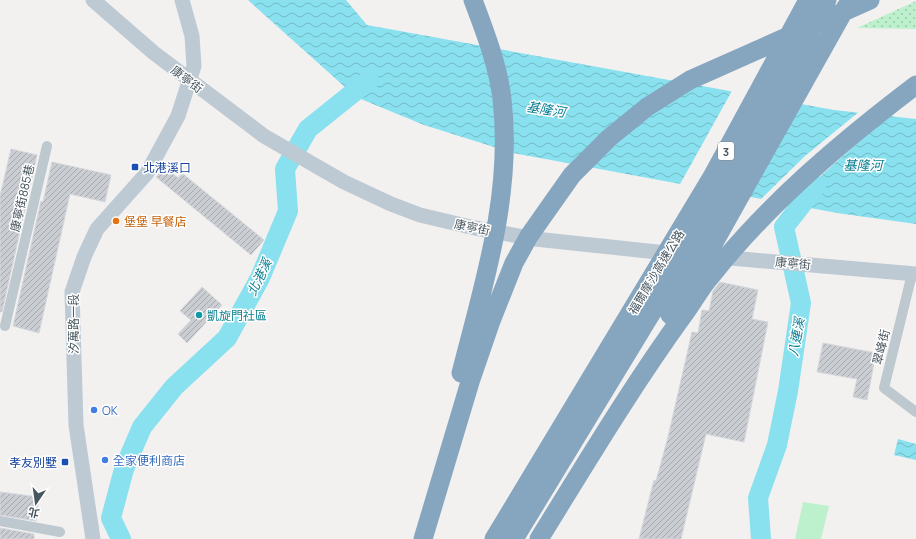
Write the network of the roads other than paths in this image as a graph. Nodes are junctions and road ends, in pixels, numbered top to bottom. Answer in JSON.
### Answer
{"nodes":[{"id":1,"x":93,"y":0,"type":"edge"},
{"id":2,"x":182,"y":0,"type":"edge"},
{"id":3,"x":473,"y":0,"type":"edge"},
{"id":4,"x":808,"y":0,"type":"edge"},
{"id":5,"x":850,"y":0,"type":"edge"},
{"id":6,"x":870,"y":0,"type":"edge"},
{"id":7,"x":832,"y":7,"type":"edge"},
{"id":8,"x":916,"y":85,"type":"edge"},
{"id":9,"x":47,"y":146,"type":"dead end"},
{"id":10,"x":914,"y":274,"type":"edge"},
{"id":11,"x":668,"y":303,"type":"junction"},
{"id":12,"x":5,"y":326,"type":"dead end"},
{"id":13,"x":646,"y":368,"type":"junction"},
{"id":14,"x":916,"y":412,"type":"edge"},
{"id":15,"x":442,"y":473,"type":"junction"},
{"id":16,"x":0,"y":521,"type":"edge"},
{"id":17,"x":60,"y":532,"type":"dead end"},
{"id":18,"x":92,"y":539,"type":"edge"},
{"id":19,"x":423,"y":539,"type":"edge"},
{"id":20,"x":494,"y":539,"type":"edge"},
{"id":21,"x":514,"y":539,"type":"edge"},
{"id":22,"x":539,"y":539,"type":"edge"}],
"edges":[{"from":1,"to":10,"type":"street","name":"康寧街"},
{"from":2,"to":18,"type":"street","name":"汐萬路一段"},
{"from":3,"to":15,"type":"highway"},
{"from":4,"to":20,"type":"highway","name":"福爾摩沙高速公路","number":"3"},
{"from":5,"to":11,"type":"highway"},
{"from":6,"to":7,"type":"highway"},
{"from":7,"to":11,"type":"highway","name":"福爾摩沙高速公路","number":"3"},
{"from":7,"to":15,"type":"highway"},
{"from":8,"to":13,"type":"highway"},
{"from":9,"to":12,"type":"street","name":"康寧街885巷"},
{"from":10,"to":14,"type":"street","name":"翠峰街"},
{"from":11,"to":13,"type":"highway"},
{"from":11,"to":21,"type":"highway","name":"福爾摩沙高速公路","number":"3"},
{"from":13,"to":22,"type":"highway"},
{"from":15,"to":19,"type":"highway"},
{"from":16,"to":17,"type":"street"}]}
